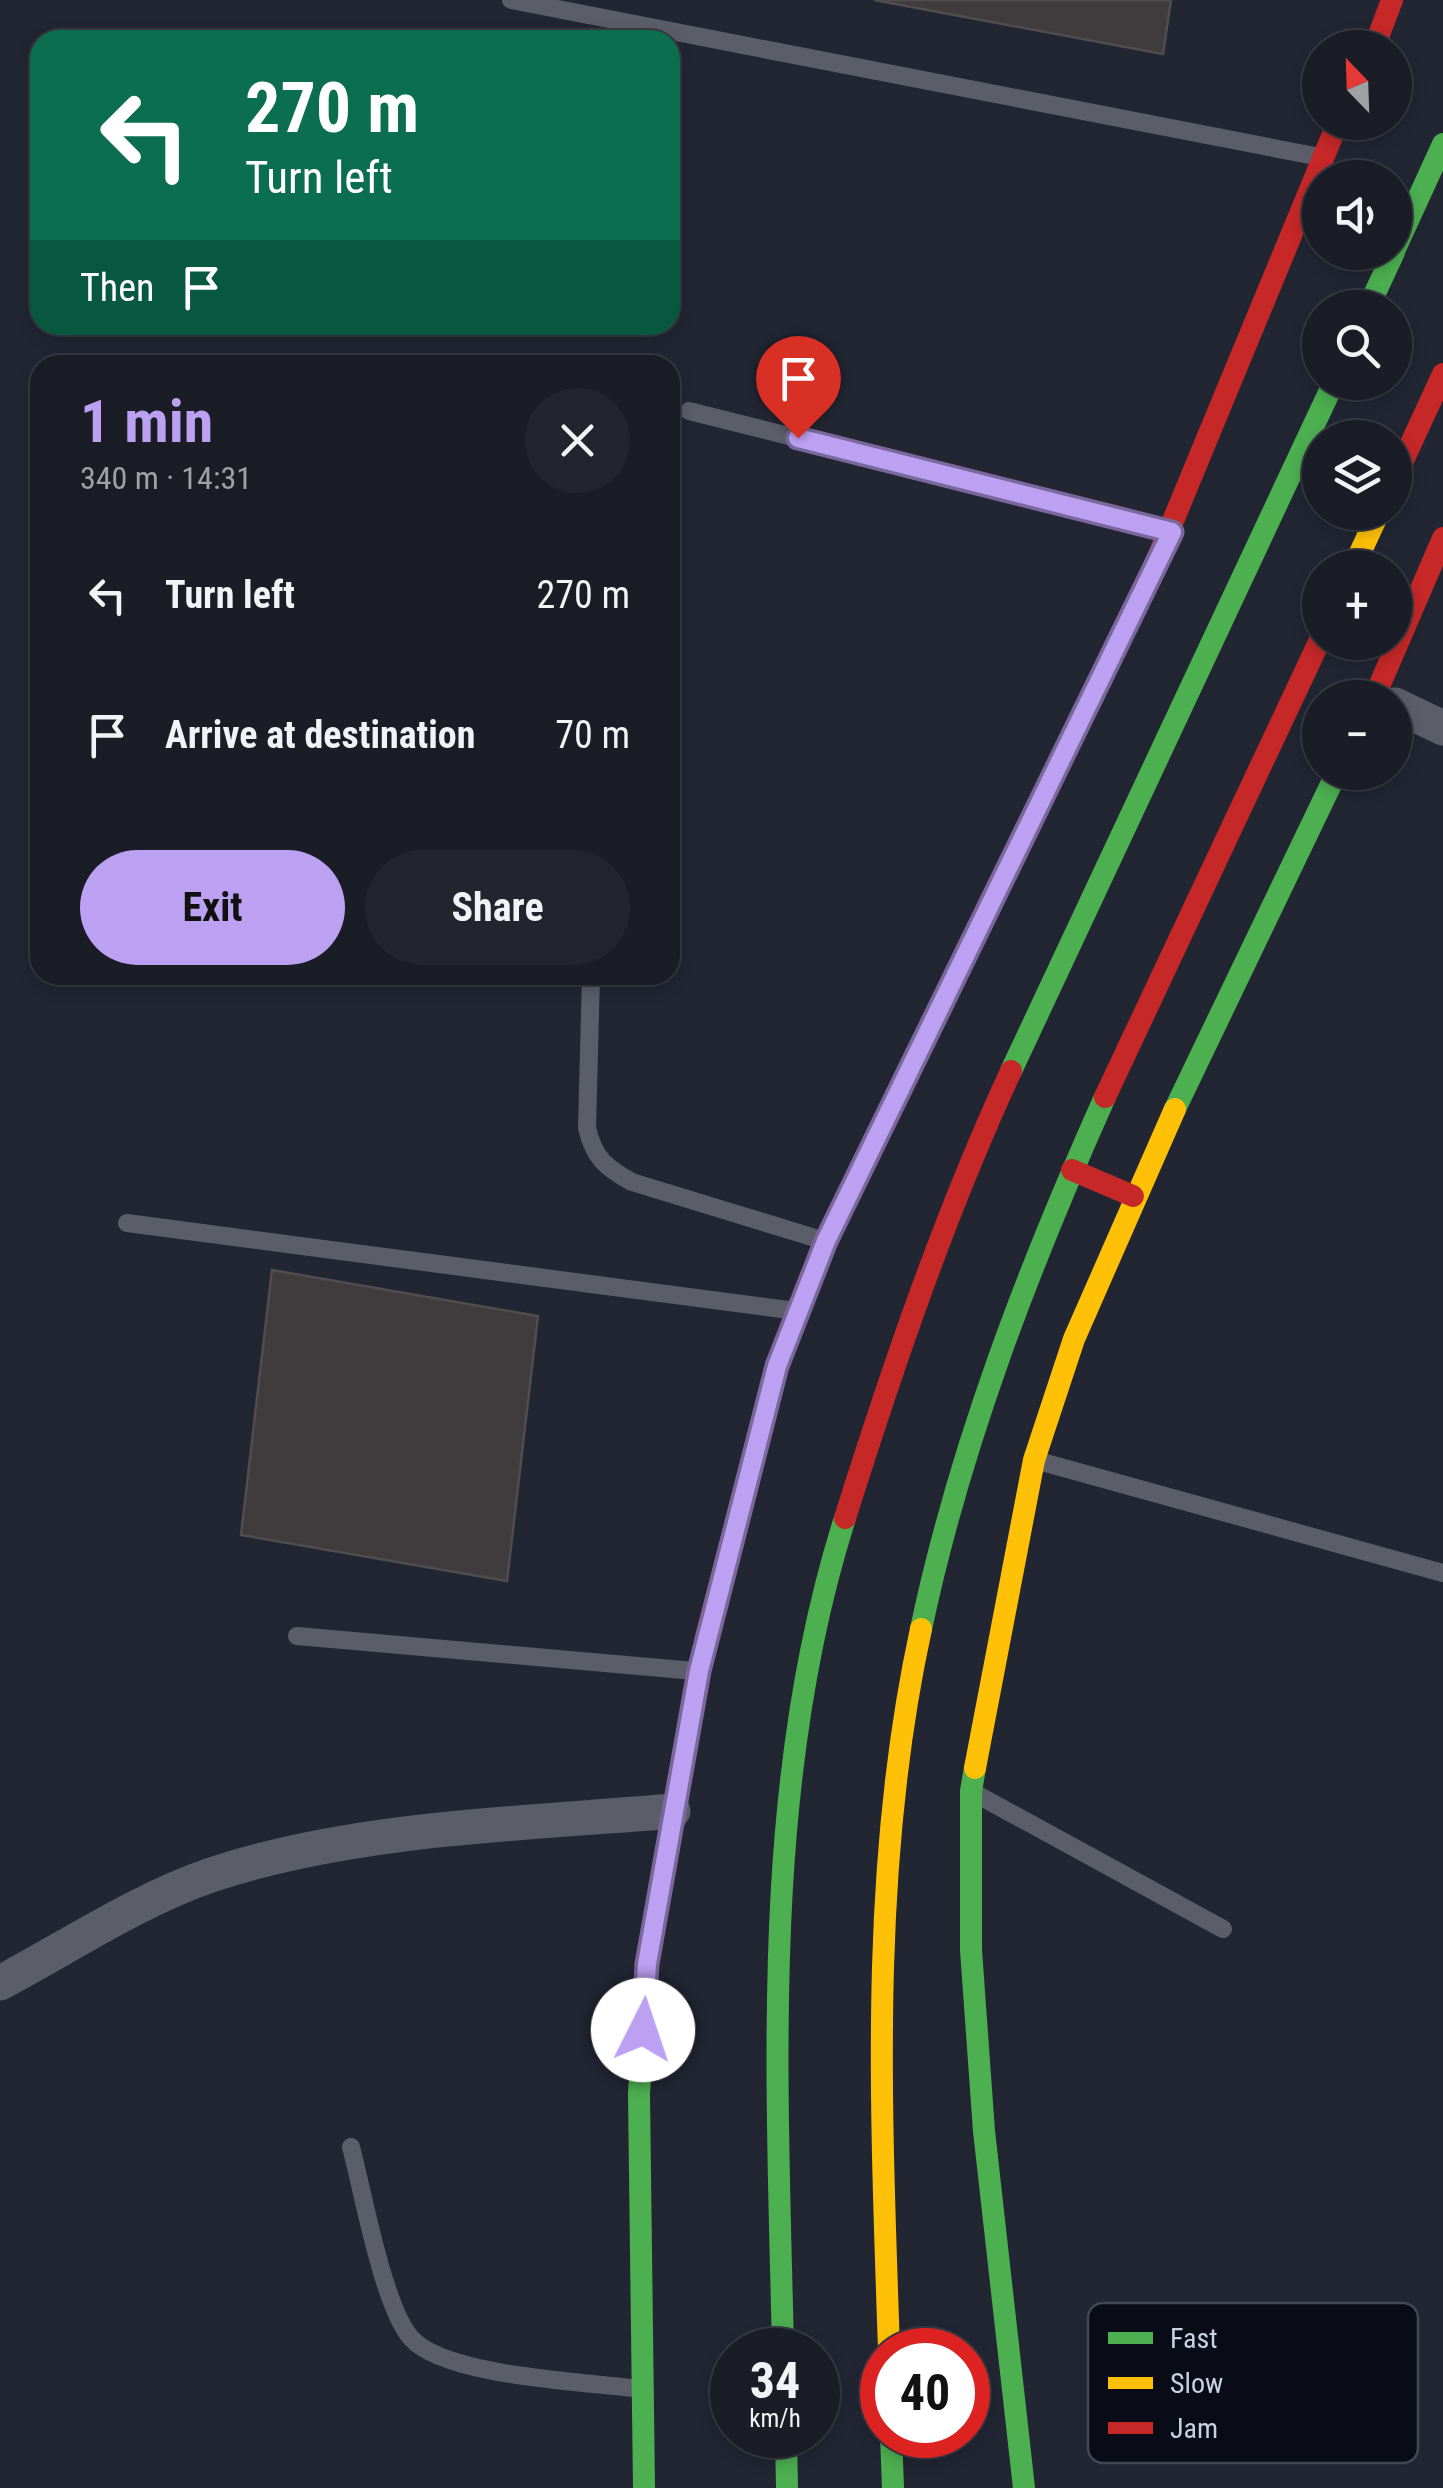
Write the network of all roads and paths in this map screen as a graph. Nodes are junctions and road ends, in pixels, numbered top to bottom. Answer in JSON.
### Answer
{"nodes":[{"id":1,"x":511,"y":0,"type":"edge"},
{"id":2,"x":1392,"y":0,"type":"edge"},
{"id":3,"x":665,"y":30,"type":"edge"},
{"id":4,"x":1381,"y":30,"type":"edge"},
{"id":5,"x":680,"y":33,"type":"edge"},
{"id":6,"x":1330,"y":140,"type":"edge"},
{"id":7,"x":1443,"y":144,"type":"edge"},
{"id":8,"x":1322,"y":158,"type":"junction"},
{"id":9,"x":1412,"y":212,"type":"edge"},
{"id":10,"x":1443,"y":374,"type":"edge"},
{"id":11,"x":1326,"y":400,"type":"edge"},
{"id":12,"x":688,"y":412,"type":"dead end"},
{"id":13,"x":1412,"y":441,"type":"edge"},
{"id":14,"x":1172,"y":532,"type":"junction"},
{"id":15,"x":1443,"y":538,"type":"edge"},
{"id":16,"x":1311,"y":660,"type":"edge"},
{"id":17,"x":1387,"y":680,"type":"edge"},
{"id":18,"x":1412,"y":714,"type":"edge"},
{"id":19,"x":1443,"y":728,"type":"edge"},
{"id":20,"x":1329,"y":790,"type":"edge"},
{"id":21,"x":591,"y":985,"type":"edge"},
{"id":22,"x":1072,"y":1170,"type":"junction"},
{"id":23,"x":1134,"y":1196,"type":"junction"},
{"id":24,"x":127,"y":1223,"type":"dead end"},
{"id":25,"x":826,"y":1241,"type":"junction"},
{"id":26,"x":797,"y":1311,"type":"junction"},
{"id":27,"x":1034,"y":1460,"type":"junction"},
{"id":28,"x":1443,"y":1573,"type":"edge"},
{"id":29,"x":298,"y":1636,"type":"dead end"},
{"id":30,"x":699,"y":1671,"type":"junction"},
{"id":31,"x":971,"y":1791,"type":"junction"},
{"id":32,"x":673,"y":1811,"type":"junction"},
{"id":33,"x":1224,"y":1929,"type":"dead end"},
{"id":34,"x":0,"y":1983,"type":"edge"},
{"id":35,"x":351,"y":2148,"type":"dead end"},
{"id":36,"x":783,"y":2328,"type":"edge"},
{"id":37,"x":888,"y":2328,"type":"edge"},
{"id":38,"x":642,"y":2389,"type":"junction"},
{"id":39,"x":786,"y":2458,"type":"edge"},
{"id":40,"x":891,"y":2458,"type":"edge"},
{"id":41,"x":644,"y":2488,"type":"edge"},
{"id":42,"x":787,"y":2488,"type":"edge"},
{"id":43,"x":892,"y":2488,"type":"edge"},
{"id":44,"x":1024,"y":2488,"type":"edge"}],
"edges":[{"from":1,"to":3,"type":"lane"},
{"from":2,"to":4,"type":"main road"},
{"from":5,"to":8,"type":"lane"},
{"from":6,"to":8,"type":"main road"},
{"from":7,"to":9,"type":"main road"},
{"from":8,"to":14,"type":"main road"},
{"from":10,"to":13,"type":"main road"},
{"from":11,"to":36,"type":"main road"},
{"from":12,"to":14,"type":"lane"},
{"from":14,"to":25,"type":"main road"},
{"from":15,"to":17,"type":"main road"},
{"from":16,"to":22,"type":"main road"},
{"from":18,"to":19,"type":"street"},
{"from":20,"to":23,"type":"main road"},
{"from":21,"to":25,"type":"lane"},
{"from":22,"to":23,"type":"main road"},
{"from":22,"to":37,"type":"main road"},
{"from":23,"to":27,"type":"main road"},
{"from":24,"to":26,"type":"lane"},
{"from":25,"to":26,"type":"main road"},
{"from":26,"to":30,"type":"main road"},
{"from":27,"to":28,"type":"lane"},
{"from":27,"to":31,"type":"main road"},
{"from":29,"to":30,"type":"lane"},
{"from":30,"to":32,"type":"main road"},
{"from":31,"to":33,"type":"lane"},
{"from":31,"to":44,"type":"main road"},
{"from":32,"to":34,"type":"street"},
{"from":32,"to":38,"type":"main road"},
{"from":35,"to":38,"type":"lane"},
{"from":38,"to":41,"type":"main road"},
{"from":39,"to":42,"type":"main road"},
{"from":40,"to":43,"type":"main road"}]}
